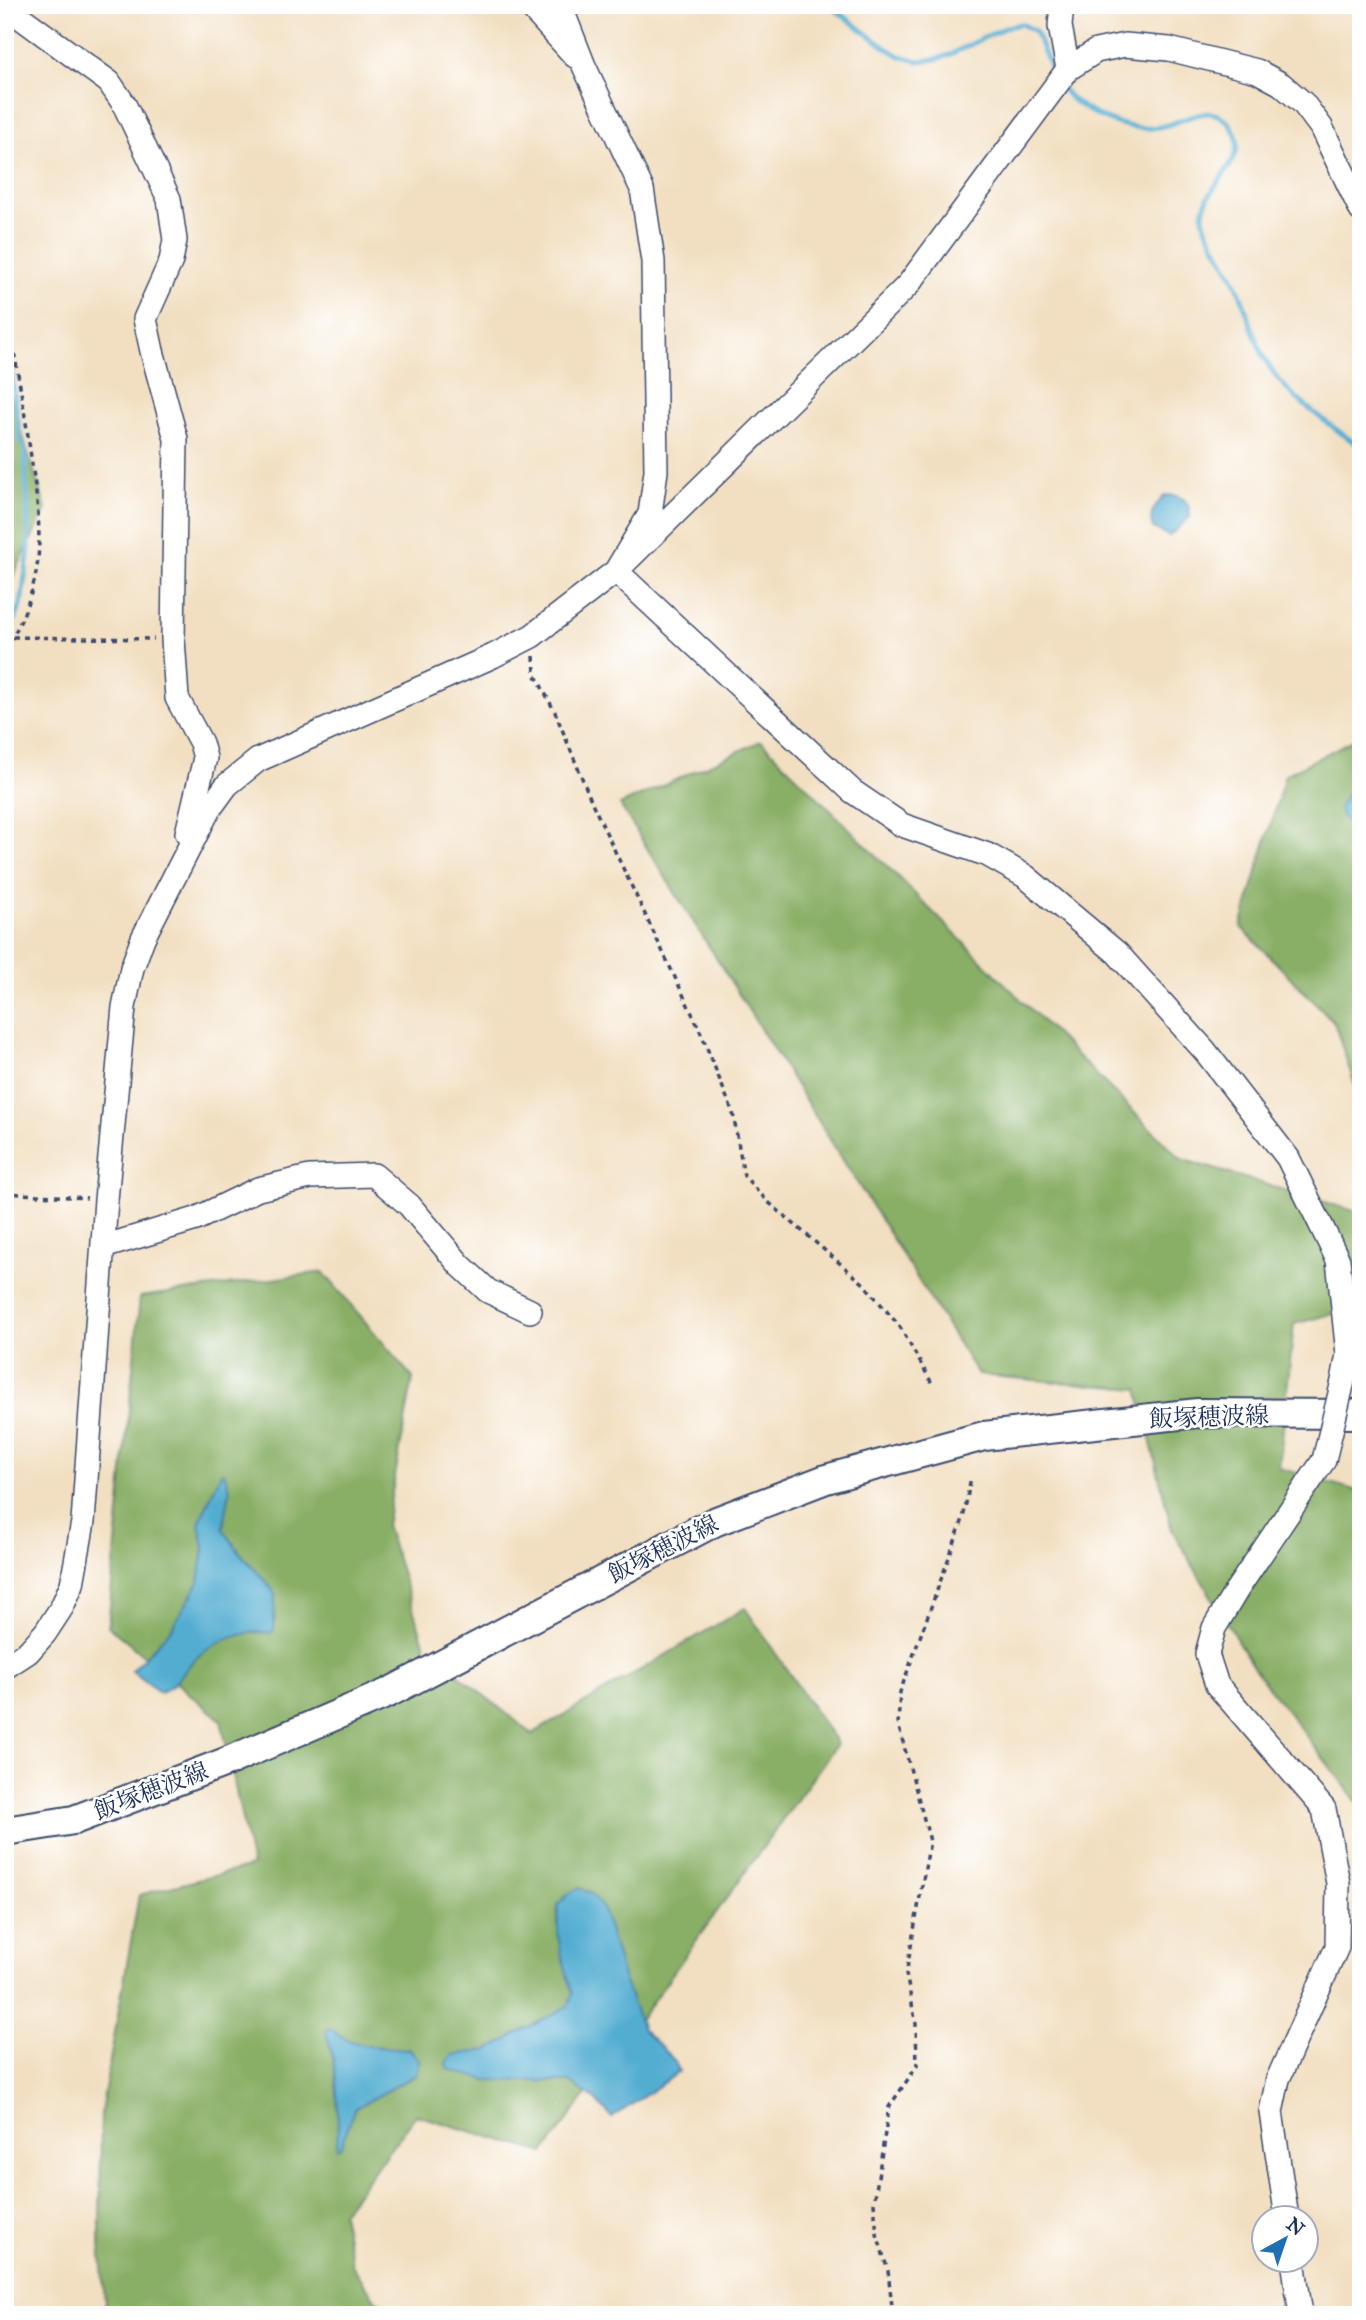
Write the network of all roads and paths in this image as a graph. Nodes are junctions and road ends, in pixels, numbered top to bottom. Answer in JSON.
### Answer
{"nodes":[{"id":1,"x":529,"y":5,"type":"edge"},
{"id":2,"x":560,"y":5,"type":"edge"},
{"id":3,"x":1062,"y":5,"type":"edge"},
{"id":4,"x":5,"y":6,"type":"edge"},
{"id":5,"x":584,"y":66,"type":"junction"},
{"id":6,"x":1068,"y":69,"type":"junction"},
{"id":7,"x":1361,"y":210,"type":"edge"},
{"id":8,"x":5,"y":304,"type":"edge"},
{"id":9,"x":616,"y":571,"type":"junction"},
{"id":10,"x":532,"y":636,"type":"junction"},
{"id":11,"x":13,"y":637,"type":"junction"},
{"id":12,"x":173,"y":639,"type":"junction"},
{"id":13,"x":5,"y":649,"type":"edge"},
{"id":14,"x":178,"y":867,"type":"junction"},
{"id":15,"x":5,"y":1193,"type":"edge"},
{"id":16,"x":106,"y":1200,"type":"junction"},
{"id":17,"x":103,"y":1247,"type":"junction"},
{"id":18,"x":530,"y":1311,"type":"dead end"},
{"id":19,"x":1354,"y":1356,"type":"edge"},
{"id":20,"x":933,"y":1385,"type":"dead end"},
{"id":21,"x":1361,"y":1414,"type":"edge"},
{"id":22,"x":971,"y":1477,"type":"dead end"},
{"id":23,"x":5,"y":1667,"type":"edge"},
{"id":24,"x":5,"y":1831,"type":"edge"},
{"id":25,"x":1285,"y":2204,"type":"edge"},
{"id":26,"x":1295,"y":2274,"type":"edge"},
{"id":27,"x":892,"y":2315,"type":"edge"},
{"id":28,"x":1301,"y":2315,"type":"edge"}],
"edges":[{"from":1,"to":5,"type":"street"},
{"from":2,"to":5,"type":"street"},
{"from":3,"to":6,"type":"street"},
{"from":4,"to":12,"type":"street"},
{"from":5,"to":9,"type":"street"},
{"from":6,"to":7,"type":"street"},
{"from":6,"to":9,"type":"street"},
{"from":8,"to":11,"type":"path"},
{"from":9,"to":10,"type":"street"},
{"from":9,"to":19,"type":"street"},
{"from":10,"to":14,"type":"street"},
{"from":10,"to":20,"type":"path"},
{"from":11,"to":12,"type":"path"},
{"from":11,"to":13,"type":"path"},
{"from":12,"to":14,"type":"street"},
{"from":14,"to":16,"type":"street"},
{"from":15,"to":16,"type":"path"},
{"from":16,"to":17,"type":"street"},
{"from":17,"to":18,"type":"street"},
{"from":17,"to":23,"type":"street"},
{"from":19,"to":25,"type":"street","bridge":true},
{"from":21,"to":24,"type":"main road","name":"飯塚穂波線"},
{"from":22,"to":27,"type":"path"},
{"from":26,"to":28,"type":"street"}]}
